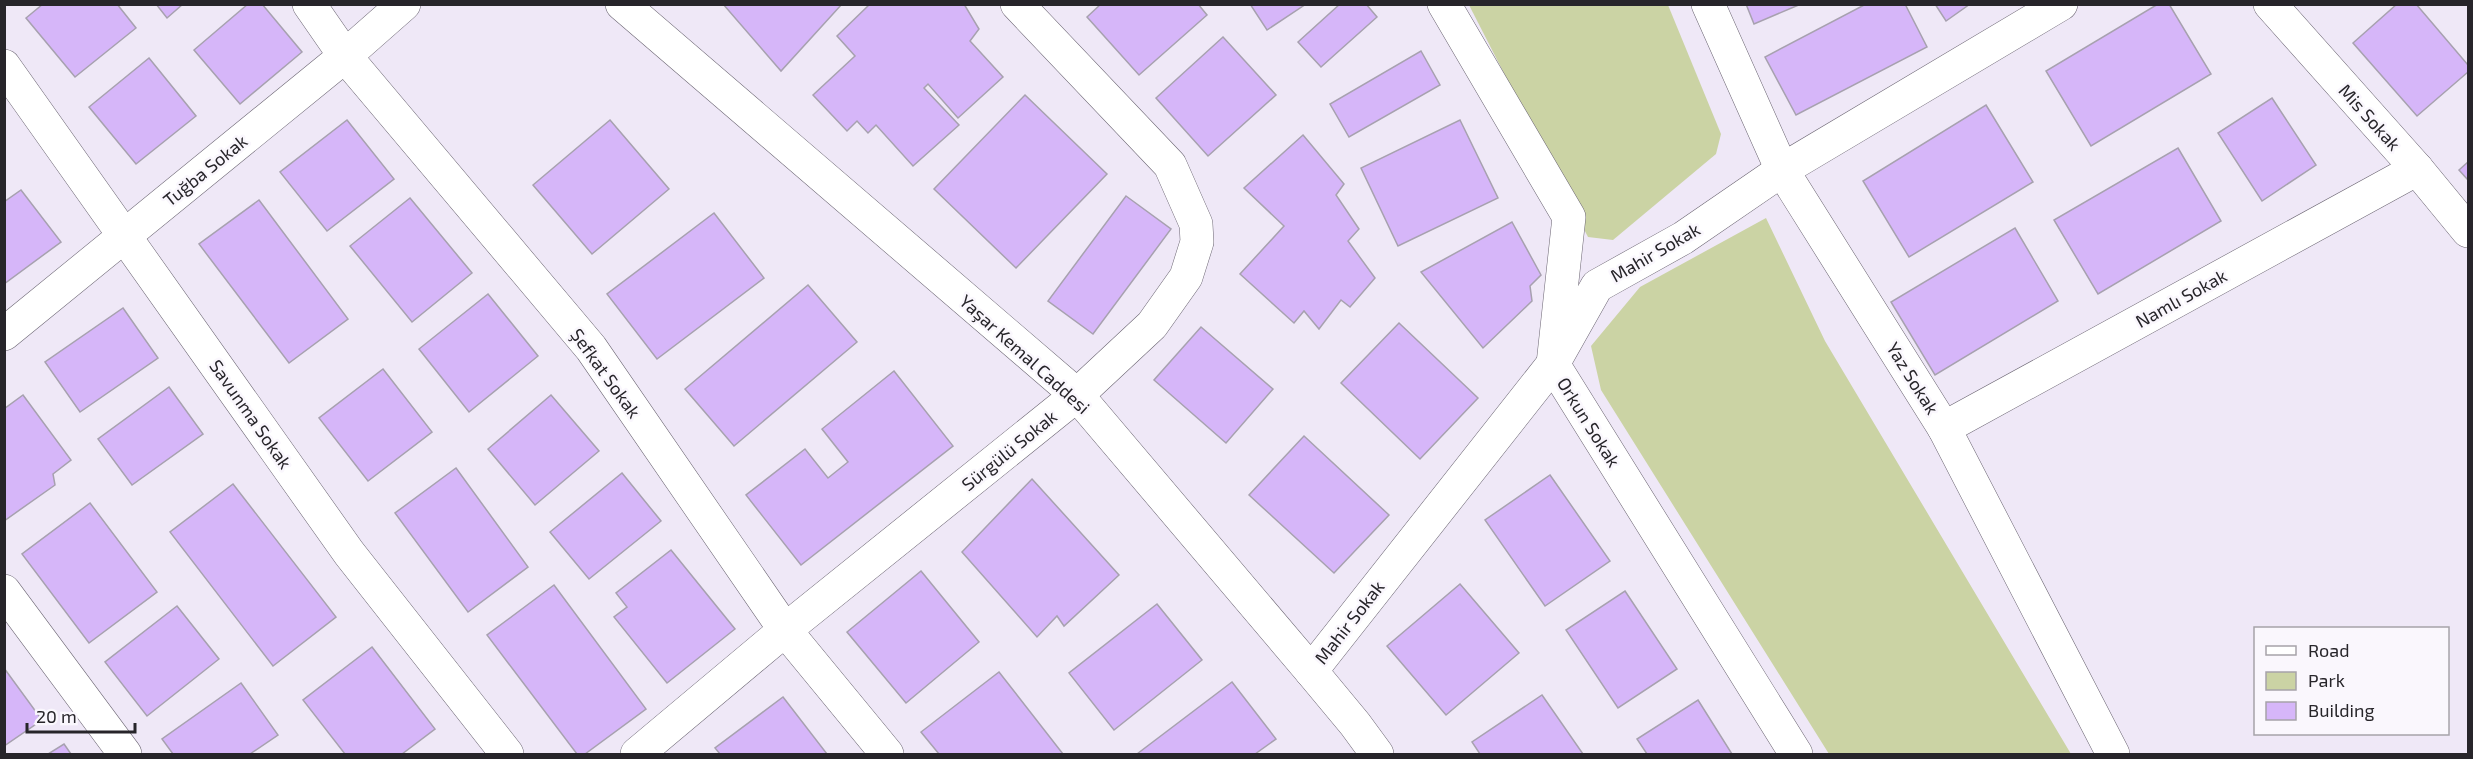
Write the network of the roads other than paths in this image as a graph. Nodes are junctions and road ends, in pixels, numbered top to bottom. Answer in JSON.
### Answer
{"nodes":[{"id":1,"x":309,"y":4,"type":"edge"},
{"id":2,"x":404,"y":4,"type":"edge"},
{"id":3,"x":622,"y":4,"type":"edge"},
{"id":4,"x":1017,"y":4,"type":"edge"},
{"id":5,"x":1444,"y":4,"type":"edge"},
{"id":6,"x":1708,"y":4,"type":"edge"},
{"id":7,"x":2061,"y":4,"type":"edge"},
{"id":8,"x":2270,"y":4,"type":"edge"},
{"id":9,"x":345,"y":56,"type":"junction"},
{"id":10,"x":4,"y":66,"type":"edge"},
{"id":11,"x":2417,"y":169,"type":"junction"},
{"id":12,"x":1782,"y":170,"type":"junction"},
{"id":13,"x":2469,"y":231,"type":"edge"},
{"id":14,"x":124,"y":235,"type":"junction"},
{"id":15,"x":4,"y":334,"type":"edge"},
{"id":16,"x":1553,"y":364,"type":"junction"},
{"id":17,"x":1077,"y":395,"type":"junction"},
{"id":18,"x":1944,"y":428,"type":"junction"},
{"id":19,"x":4,"y":591,"type":"edge"},
{"id":20,"x":784,"y":630,"type":"junction"},
{"id":21,"x":1311,"y":671,"type":"junction"},
{"id":22,"x":125,"y":754,"type":"edge"},
{"id":23,"x":507,"y":754,"type":"edge"},
{"id":24,"x":637,"y":754,"type":"edge"},
{"id":25,"x":887,"y":754,"type":"edge"},
{"id":26,"x":1377,"y":754,"type":"edge"},
{"id":27,"x":1796,"y":754,"type":"edge"},
{"id":28,"x":2113,"y":754,"type":"edge"}],
"edges":[{"from":1,"to":9,"type":"street","name":"Şefkat Sokak"},
{"from":2,"to":9,"type":"street","name":"Tuğba Sokak"},
{"from":3,"to":17,"type":"street","name":"Yaşar Kemal Caddesi"},
{"from":4,"to":17,"type":"street","name":"Sürgülü Sokak"},
{"from":5,"to":16,"type":"street","name":"Orkun Sokak"},
{"from":6,"to":12,"type":"street","name":"Yaz Sokak"},
{"from":7,"to":12,"type":"street","name":"Mahir Sokak"},
{"from":8,"to":11,"type":"street","name":"Mis Sokak"},
{"from":9,"to":14,"type":"street","name":"Tuğba Sokak"},
{"from":9,"to":20,"type":"street","name":"Şefkat Sokak"},
{"from":10,"to":14,"type":"street","name":"Savunma Sokak"},
{"from":11,"to":13,"type":"street","name":"Mis Sokak"},
{"from":11,"to":18,"type":"street","name":"Namlı Sokak"},
{"from":12,"to":16,"type":"street","name":"Mahir Sokak"},
{"from":12,"to":18,"type":"street","name":"Yaz Sokak"},
{"from":14,"to":15,"type":"street","name":"Tuğba Sokak"},
{"from":14,"to":23,"type":"street","name":"Savunma Sokak"},
{"from":16,"to":21,"type":"street","name":"Mahir Sokak"},
{"from":16,"to":27,"type":"street","name":"Orkun Sokak"},
{"from":17,"to":20,"type":"street","name":"Sürgülü Sokak"},
{"from":17,"to":21,"type":"street","name":"Yaşar Kemal Caddesi"},
{"from":18,"to":28,"type":"street","name":"Yaz Sokak"},
{"from":19,"to":22,"type":"street"},
{"from":20,"to":24,"type":"street","name":"Sürgülü Sokak"},
{"from":20,"to":25,"type":"street","name":"Şefkat Sokak"},
{"from":21,"to":26,"type":"street","name":"Yaşar Kemal Caddesi"}]}
